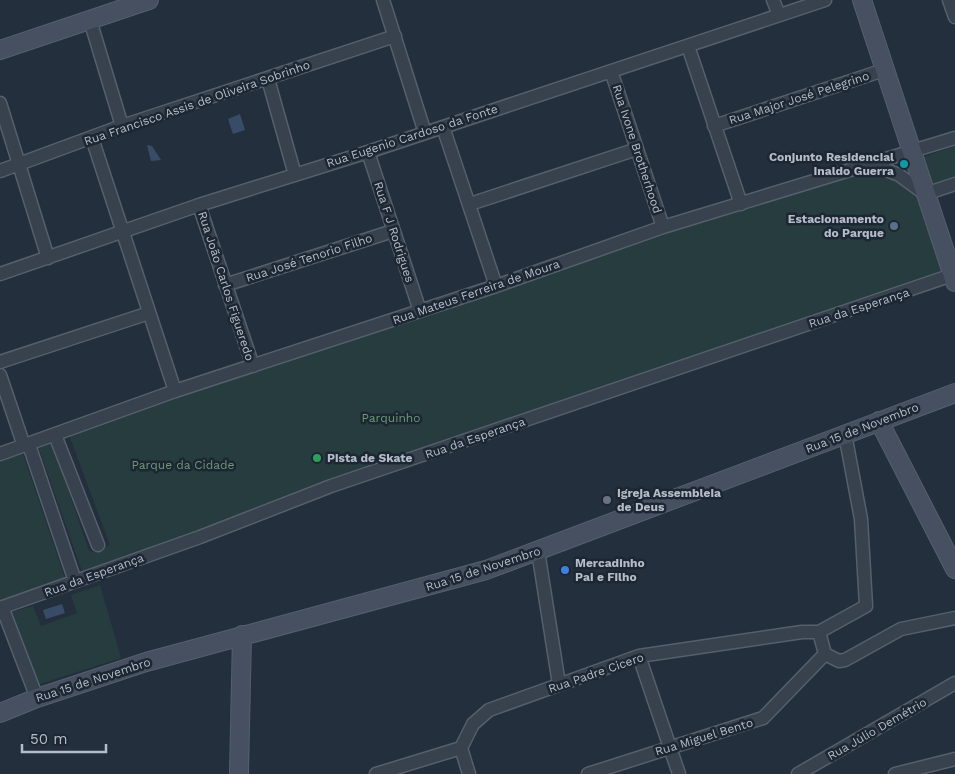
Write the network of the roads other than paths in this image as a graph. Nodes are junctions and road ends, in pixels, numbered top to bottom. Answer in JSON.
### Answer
{"nodes":[{"id":1,"x":150,"y":0,"type":"edge"},
{"id":2,"x":383,"y":0,"type":"edge"},
{"id":3,"x":773,"y":0,"type":"edge"},
{"id":4,"x":825,"y":0,"type":"edge"},
{"id":5,"x":862,"y":0,"type":"edge"},
{"id":6,"x":949,"y":0,"type":"edge"},
{"id":7,"x":114,"y":5,"type":"edge"},
{"id":8,"x":779,"y":15,"type":"junction"},
{"id":9,"x":955,"y":15,"type":"edge"},
{"id":10,"x":90,"y":20,"type":"junction"},
{"id":11,"x":395,"y":36,"type":"junction"},
{"id":12,"x":688,"y":46,"type":"junction"},
{"id":13,"x":0,"y":50,"type":"edge"},
{"id":14,"x":884,"y":70,"type":"junction"},
{"id":15,"x":611,"y":71,"type":"junction"},
{"id":16,"x":268,"y":79,"type":"junction"},
{"id":17,"x":0,"y":103,"type":"edge"},
{"id":18,"x":122,"y":126,"type":"junction"},
{"id":19,"x":714,"y":126,"type":"junction"},
{"id":20,"x":443,"y":127,"type":"junction"},
{"id":21,"x":425,"y":133,"type":"junction"},
{"id":22,"x":92,"y":138,"type":"junction"},
{"id":23,"x":955,"y":138,"type":"edge"},
{"id":24,"x":637,"y":149,"type":"junction"},
{"id":25,"x":912,"y":150,"type":"junction"},
{"id":26,"x":368,"y":152,"type":"junction"},
{"id":27,"x":869,"y":163,"type":"junction"},
{"id":28,"x":18,"y":166,"type":"junction"},
{"id":29,"x":0,"y":171,"type":"edge"},
{"id":30,"x":295,"y":175,"type":"junction"},
{"id":31,"x":955,"y":184,"type":"edge"},
{"id":32,"x":925,"y":194,"type":"junction"},
{"id":33,"x":470,"y":204,"type":"junction"},
{"id":34,"x":741,"y":204,"type":"junction"},
{"id":35,"x":199,"y":205,"type":"junction"},
{"id":36,"x":663,"y":227,"type":"junction"},
{"id":37,"x":393,"y":230,"type":"junction"},
{"id":38,"x":123,"y":233,"type":"junction"},
{"id":39,"x":48,"y":258,"type":"junction"},
{"id":40,"x":0,"y":274,"type":"edge"},
{"id":41,"x":954,"y":277,"type":"edge"},
{"id":42,"x":225,"y":285,"type":"junction"},
{"id":43,"x":496,"y":286,"type":"junction"},
{"id":44,"x":420,"y":311,"type":"junction"},
{"id":45,"x":149,"y":313,"type":"junction"},
{"id":46,"x":0,"y":362,"type":"edge"},
{"id":47,"x":253,"y":366,"type":"junction"},
{"id":48,"x":0,"y":375,"type":"edge"},
{"id":49,"x":175,"y":391,"type":"junction"},
{"id":50,"x":955,"y":393,"type":"edge"},
{"id":51,"x":879,"y":421,"type":"junction"},
{"id":52,"x":845,"y":434,"type":"junction"},
{"id":53,"x":55,"y":435,"type":"junction"},
{"id":54,"x":27,"y":445,"type":"junction"},
{"id":55,"x":0,"y":454,"type":"edge"},
{"id":56,"x":98,"y":544,"type":"dead end"},
{"id":57,"x":538,"y":551,"type":"junction"},
{"id":58,"x":955,"y":569,"type":"edge"},
{"id":59,"x":75,"y":581,"type":"junction"},
{"id":60,"x":1,"y":608,"type":"edge"},
{"id":61,"x":955,"y":618,"type":"edge"},
{"id":62,"x":819,"y":632,"type":"junction"},
{"id":63,"x":242,"y":635,"type":"junction"},
{"id":64,"x":825,"y":654,"type":"junction"},
{"id":65,"x":639,"y":656,"type":"junction"},
{"id":66,"x":559,"y":684,"type":"junction"},
{"id":67,"x":955,"y":684,"type":"edge"},
{"id":68,"x":37,"y":698,"type":"junction"},
{"id":69,"x":0,"y":713,"type":"edge"},
{"id":70,"x":670,"y":747,"type":"junction"},
{"id":71,"x":461,"y":748,"type":"junction"},
{"id":72,"x":955,"y":758,"type":"edge"},
{"id":73,"x":239,"y":774,"type":"edge"},
{"id":74,"x":376,"y":774,"type":"edge"},
{"id":75,"x":469,"y":774,"type":"edge"},
{"id":76,"x":588,"y":774,"type":"edge"},
{"id":77,"x":680,"y":774,"type":"edge"},
{"id":78,"x":798,"y":774,"type":"edge"},
{"id":79,"x":895,"y":774,"type":"edge"}],
"edges":[{"from":1,"to":7,"type":"main road"},
{"from":2,"to":11,"type":"street"},
{"from":3,"to":8,"type":"street"},
{"from":4,"to":8,"type":"street","name":"Rua Eugenio Cardoso da Fonte"},
{"from":5,"to":14,"type":"main road"},
{"from":6,"to":9,"type":"street"},
{"from":7,"to":10,"type":"main road"},
{"from":8,"to":12,"type":"street","name":"Rua Eugenio Cardoso da Fonte"},
{"from":10,"to":13,"type":"main road"},
{"from":10,"to":18,"type":"street"},
{"from":11,"to":16,"type":"street","name":"Rua Francisco Assis de Oliveira Sobrinho"},
{"from":11,"to":21,"type":"street"},
{"from":12,"to":15,"type":"street","name":"Rua Eugenio Cardoso da Fonte"},
{"from":12,"to":19,"type":"street"},
{"from":14,"to":19,"type":"street","name":"Rua Major José Pelegrino"},
{"from":14,"to":25,"type":"main road"},
{"from":15,"to":20,"type":"street","name":"Rua Eugenio Cardoso da Fonte"},
{"from":15,"to":24,"type":"street","name":"Rua Ivone Brotherhood"},
{"from":16,"to":18,"type":"street","name":"Rua Francisco Assis de Oliveira Sobrinho"},
{"from":16,"to":30,"type":"street"},
{"from":17,"to":28,"type":"street"},
{"from":18,"to":22,"type":"street","name":"Rua Francisco Assis de Oliveira Sobrinho"},
{"from":19,"to":34,"type":"street"},
{"from":20,"to":21,"type":"street","name":"Rua Eugenio Cardoso da Fonte"},
{"from":20,"to":33,"type":"street"},
{"from":21,"to":26,"type":"street","name":"Rua Eugenio Cardoso da Fonte"},
{"from":22,"to":28,"type":"street","name":"Rua Francisco Assis de Oliveira Sobrinho"},
{"from":22,"to":38,"type":"street"},
{"from":23,"to":25,"type":"street","name":"Rua Mateus Ferreira de Moura"},
{"from":24,"to":33,"type":"street"},
{"from":24,"to":36,"type":"street","name":"Rua Ivone Brotherhood"},
{"from":25,"to":27,"type":"street","name":"Rua Mateus Ferreira de Moura"},
{"from":25,"to":32,"type":"main road"},
{"from":26,"to":30,"type":"street","name":"Rua Eugenio Cardoso da Fonte"},
{"from":26,"to":37,"type":"street","name":"Rua F J Rodrigues"},
{"from":27,"to":32,"type":"street"},
{"from":27,"to":34,"type":"street","name":"Rua Mateus Ferreira de Moura"},
{"from":28,"to":29,"type":"street","name":"Rua Francisco Assis de Oliveira Sobrinho"},
{"from":28,"to":39,"type":"street"},
{"from":30,"to":35,"type":"street","name":"Rua Eugenio Cardoso da Fonte"},
{"from":31,"to":32,"type":"street"},
{"from":32,"to":41,"type":"main road"},
{"from":33,"to":43,"type":"street"},
{"from":34,"to":36,"type":"street","name":"Rua Mateus Ferreira de Moura"},
{"from":35,"to":38,"type":"street","name":"Rua Eugenio Cardoso da Fonte"},
{"from":35,"to":42,"type":"street","name":"Rua João Carlos Figueredo"},
{"from":36,"to":43,"type":"street","name":"Rua Mateus Ferreira de Moura"},
{"from":37,"to":42,"type":"street","name":"Rua José Tenorio Filho"},
{"from":37,"to":44,"type":"street","name":"Rua F J Rodrigues"},
{"from":38,"to":39,"type":"street","name":"Rua Eugenio Cardoso da Fonte"},
{"from":38,"to":45,"type":"street"},
{"from":39,"to":40,"type":"street","name":"Rua Eugenio Cardoso da Fonte"},
{"from":41,"to":59,"type":"street","name":"Rua da Esperança"},
{"from":42,"to":47,"type":"street","name":"Rua João Carlos Figueredo"},
{"from":43,"to":44,"type":"street","name":"Rua Mateus Ferreira de Moura"},
{"from":44,"to":47,"type":"street","name":"Rua Mateus Ferreira de Moura"},
{"from":45,"to":46,"type":"street"},
{"from":45,"to":49,"type":"street"},
{"from":47,"to":49,"type":"street","name":"Rua Mateus Ferreira de Moura"},
{"from":48,"to":54,"type":"street"},
{"from":49,"to":53,"type":"street","name":"Rua Mateus Ferreira de Moura"},
{"from":50,"to":51,"type":"main road","name":"Rua 15 de Novembro"},
{"from":51,"to":52,"type":"main road","name":"Rua 15 de Novembro"},
{"from":51,"to":58,"type":"main road"},
{"from":52,"to":57,"type":"main road","name":"Rua 15 de Novembro"},
{"from":52,"to":62,"type":"street"},
{"from":53,"to":54,"type":"street","name":"Rua Mateus Ferreira de Moura"},
{"from":53,"to":56,"type":"street"},
{"from":54,"to":55,"type":"street","name":"Rua Mateus Ferreira de Moura"},
{"from":54,"to":59,"type":"street"},
{"from":57,"to":63,"type":"main road","name":"Rua 15 de Novembro"},
{"from":57,"to":66,"type":"street"},
{"from":59,"to":60,"type":"street","name":"Rua da Esperança"},
{"from":60,"to":68,"type":"street"},
{"from":61,"to":64,"type":"street"},
{"from":62,"to":64,"type":"street"},
{"from":62,"to":65,"type":"street","name":"Rua Padre Cicero"},
{"from":63,"to":68,"type":"main road","name":"Rua 15 de Novembro"},
{"from":63,"to":73,"type":"main road"},
{"from":64,"to":70,"type":"street","name":"Rua Miguel Bento"},
{"from":65,"to":66,"type":"street","name":"Rua Padre Cicero"},
{"from":65,"to":70,"type":"street"},
{"from":66,"to":71,"type":"street","name":"Rua Padre Cicero"},
{"from":67,"to":78,"type":"street","name":"Rua Júlio Demétrio"},
{"from":68,"to":69,"type":"main road","name":"Rua 15 de Novembro"},
{"from":70,"to":76,"type":"street","name":"Rua Miguel Bento"},
{"from":70,"to":77,"type":"street"},
{"from":71,"to":74,"type":"street"},
{"from":71,"to":75,"type":"street"},
{"from":72,"to":79,"type":"street"}]}
